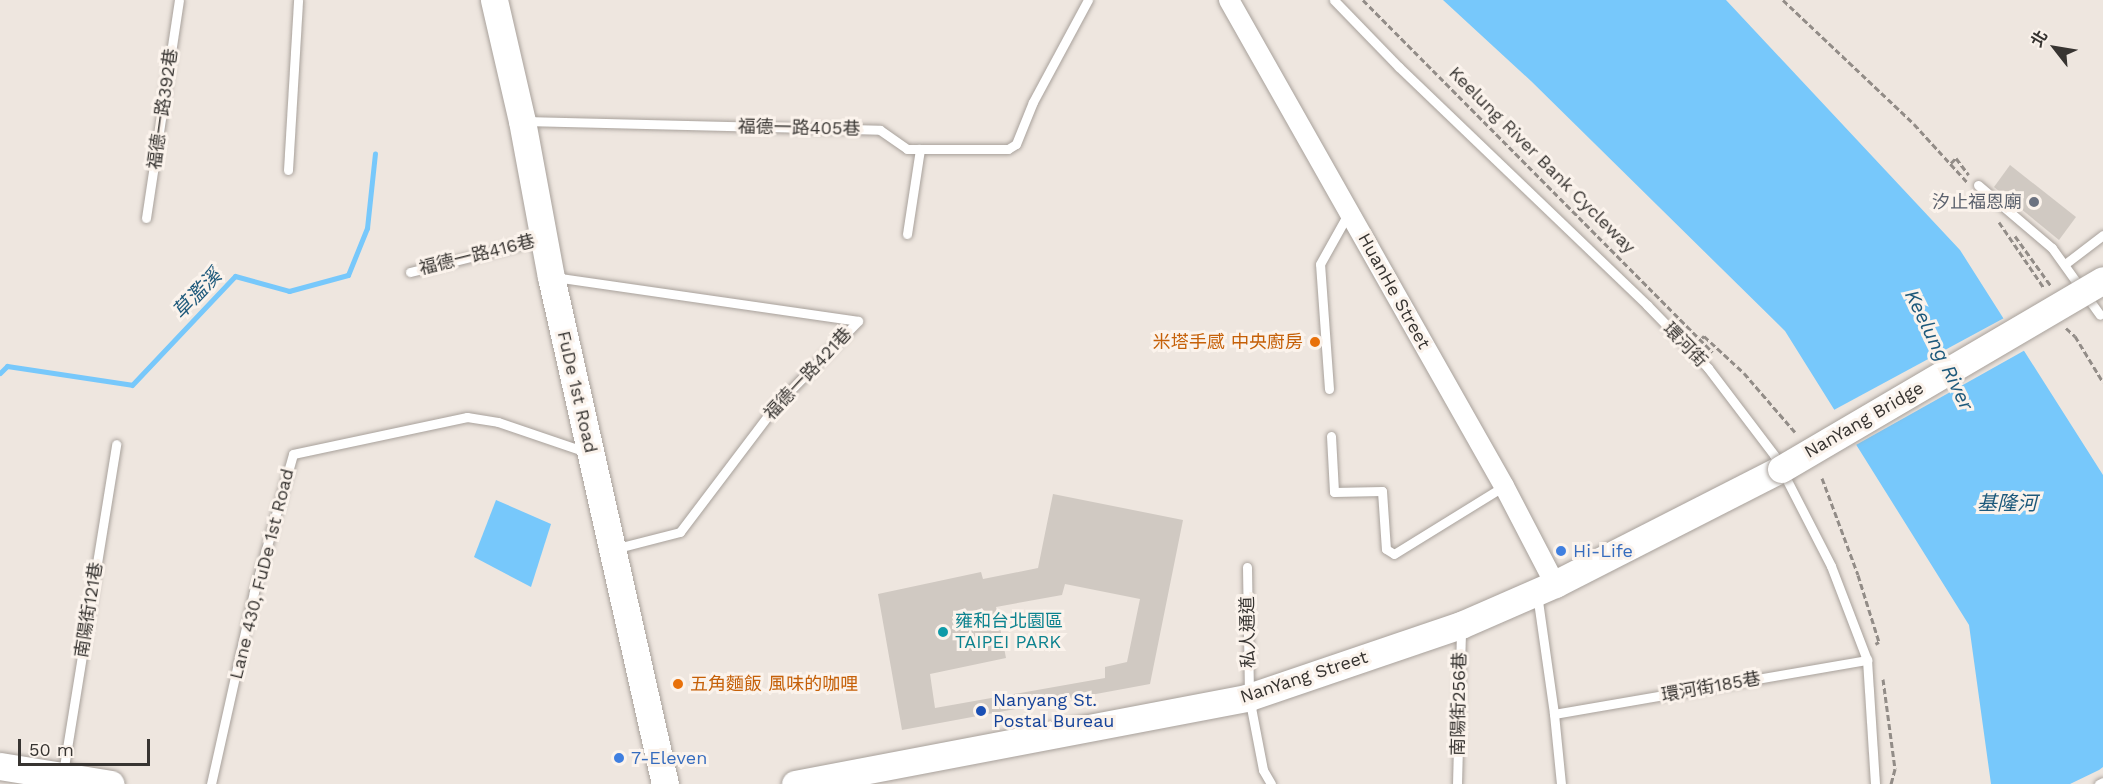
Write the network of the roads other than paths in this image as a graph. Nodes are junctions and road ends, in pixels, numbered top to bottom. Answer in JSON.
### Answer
{"nodes":[{"id":1,"x":179,"y":0,"type":"edge"},
{"id":2,"x":298,"y":0,"type":"edge"},
{"id":3,"x":494,"y":0,"type":"edge"},
{"id":4,"x":1088,"y":0,"type":"edge"},
{"id":5,"x":1229,"y":0,"type":"edge"},
{"id":6,"x":1334,"y":0,"type":"edge"},
{"id":7,"x":522,"y":121,"type":"junction"},
{"id":8,"x":920,"y":149,"type":"junction"},
{"id":9,"x":288,"y":170,"type":"dead end"},
{"id":10,"x":1975,"y":186,"type":"road end"},
{"id":11,"x":1350,"y":212,"type":"junction"},
{"id":12,"x":146,"y":218,"type":"dead end"},
{"id":13,"x":907,"y":234,"type":"dead end"},
{"id":14,"x":2103,"y":236,"type":"edge"},
{"id":15,"x":544,"y":238,"type":"junction"},
{"id":16,"x":2065,"y":264,"type":"junction"},
{"id":17,"x":410,"y":272,"type":"dead end"},
{"id":18,"x":551,"y":277,"type":"junction"},
{"id":19,"x":2103,"y":280,"type":"edge"},
{"id":20,"x":2100,"y":315,"type":"dead end"},
{"id":21,"x":1329,"y":389,"type":"dead end"},
{"id":22,"x":1331,"y":436,"type":"dead end"},
{"id":23,"x":116,"y":444,"type":"dead end"},
{"id":24,"x":591,"y":454,"type":"junction"},
{"id":25,"x":1780,"y":470,"type":"junction"},
{"id":26,"x":1504,"y":486,"type":"junction"},
{"id":27,"x":612,"y":550,"type":"junction"},
{"id":28,"x":1247,"y":567,"type":"dead end"},
{"id":29,"x":1546,"y":588,"type":"junction"},
{"id":30,"x":1461,"y":625,"type":"junction"},
{"id":31,"x":1867,"y":660,"type":"junction"},
{"id":32,"x":1249,"y":697,"type":"junction"},
{"id":33,"x":1554,"y":714,"type":"junction"},
{"id":34,"x":0,"y":766,"type":"edge"},
{"id":35,"x":86,"y":781,"type":"edge"},
{"id":36,"x":2103,"y":782,"type":"edge"},
{"id":37,"x":810,"y":783,"type":"edge"},
{"id":38,"x":211,"y":784,"type":"edge"},
{"id":39,"x":665,"y":784,"type":"edge"},
{"id":40,"x":1271,"y":784,"type":"edge"},
{"id":41,"x":1457,"y":784,"type":"edge"},
{"id":42,"x":1561,"y":784,"type":"edge"},
{"id":43,"x":1875,"y":784,"type":"edge"},
{"id":44,"x":2099,"y":784,"type":"edge"}],
"edges":[{"from":1,"to":12,"type":"lane","name":"福德一路392巷"},
{"from":2,"to":9,"type":"lane"},
{"from":3,"to":7,"type":"street","name":"FuDe 1st Road"},
{"from":4,"to":8,"type":"lane","name":"福德一路405巷"},
{"from":5,"to":11,"type":"street","name":"HuanHe Street"},
{"from":6,"to":25,"type":"lane","name":"環河街"},
{"from":7,"to":8,"type":"lane","name":"福德一路405巷"},
{"from":7,"to":15,"type":"street","name":"FuDe 1st Road"},
{"from":8,"to":13,"type":"lane"},
{"from":10,"to":16,"type":"lane"},
{"from":11,"to":21,"type":"lane"},
{"from":11,"to":26,"type":"street","name":"HuanHe Street"},
{"from":14,"to":16,"type":"lane"},
{"from":15,"to":17,"type":"lane","name":"福德一路416巷"},
{"from":15,"to":18,"type":"street","name":"FuDe 1st Road"},
{"from":16,"to":20,"type":"lane"},
{"from":18,"to":24,"type":"street","name":"FuDe 1st Road"},
{"from":18,"to":27,"type":"lane","name":"福德一路421巷"},
{"from":19,"to":25,"type":"street","name":"NanYang Bridge","bridge":true},
{"from":22,"to":26,"type":"lane"},
{"from":23,"to":35,"type":"lane","name":"南陽街121巷"},
{"from":24,"to":27,"type":"street","name":"FuDe 1st Road"},
{"from":24,"to":38,"type":"lane","name":"Lane 430, FuDe 1st Road"},
{"from":25,"to":29,"type":"street","name":"NanYang Street"},
{"from":25,"to":31,"type":"lane","name":"環河街"},
{"from":26,"to":29,"type":"street","name":"HuanHe Street"},
{"from":27,"to":39,"type":"street","name":"FuDe 1st Road"},
{"from":28,"to":32,"type":"lane","name":"私人通道"},
{"from":29,"to":30,"type":"street","name":"NanYang Street"},
{"from":29,"to":33,"type":"lane"},
{"from":30,"to":32,"type":"street","name":"NanYang Street"},
{"from":30,"to":41,"type":"lane","name":"南陽街256巷"},
{"from":31,"to":33,"type":"lane","name":"環河街185巷"},
{"from":31,"to":43,"type":"lane","name":"環河街"},
{"from":32,"to":37,"type":"street","name":"NanYang Street"},
{"from":32,"to":40,"type":"lane","name":"私人通道"},
{"from":33,"to":42,"type":"lane"},
{"from":34,"to":35,"type":"street"},
{"from":36,"to":44,"type":"lane"}]}
